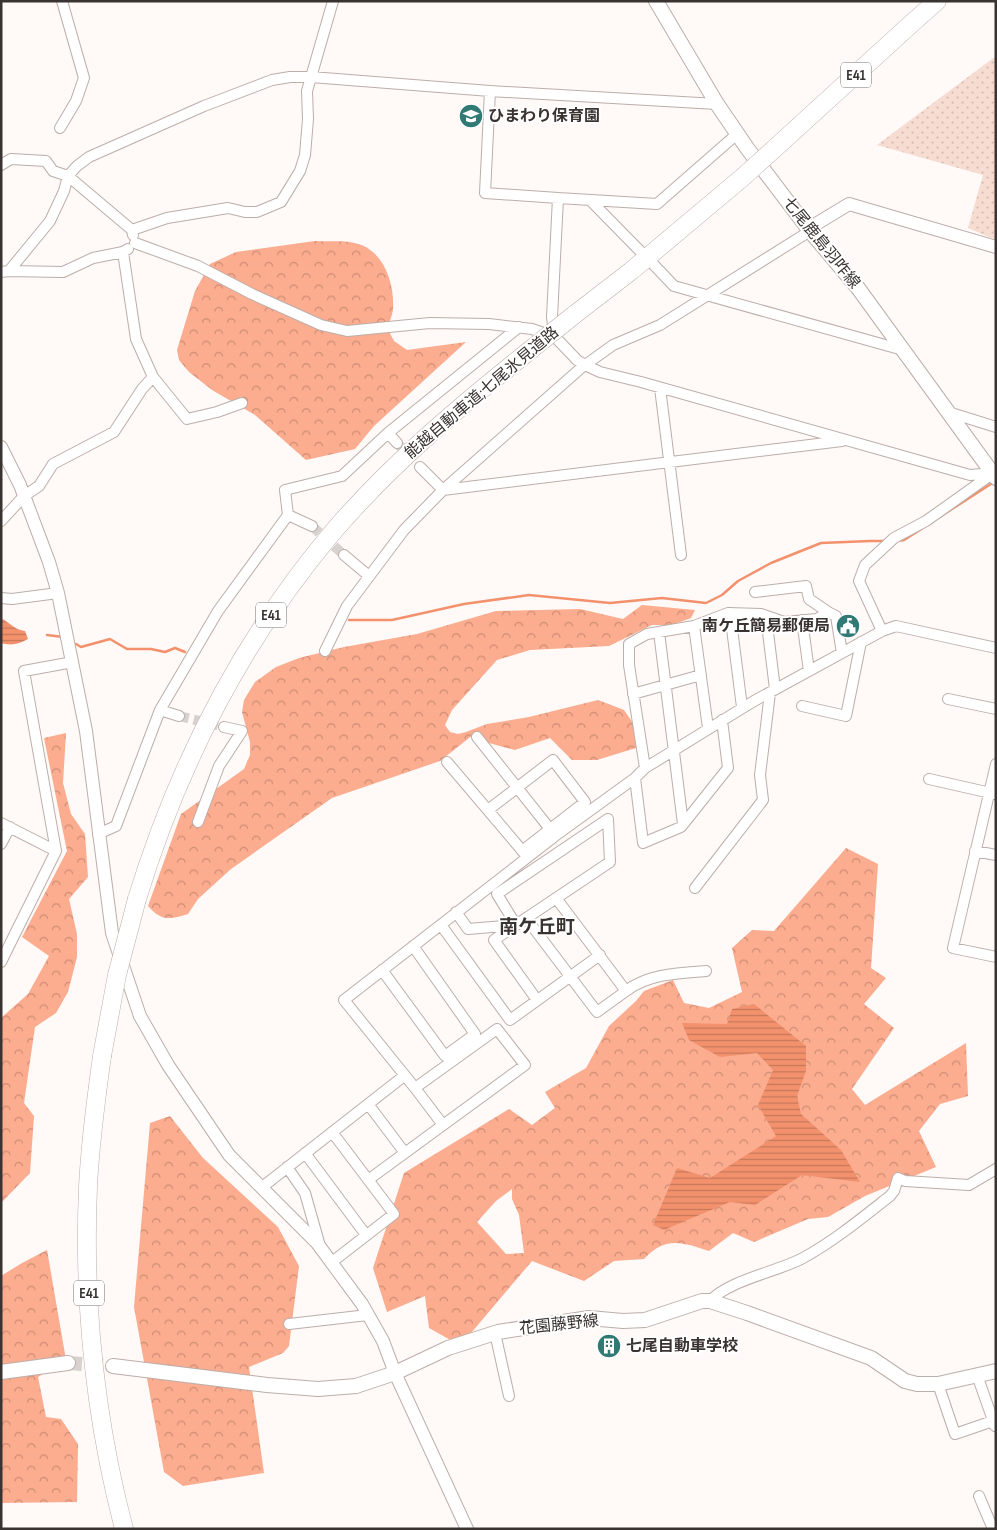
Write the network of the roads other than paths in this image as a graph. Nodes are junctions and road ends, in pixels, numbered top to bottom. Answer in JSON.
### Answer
{"nodes":[{"id":1,"x":62,"y":1,"type":"edge"},
{"id":2,"x":333,"y":1,"type":"edge"},
{"id":3,"x":656,"y":1,"type":"edge"},
{"id":4,"x":937,"y":1,"type":"edge"},
{"id":5,"x":311,"y":77,"type":"junction"},
{"id":6,"x":490,"y":91,"type":"junction"},
{"id":7,"x":717,"y":104,"type":"junction"},
{"id":8,"x":60,"y":128,"type":"dead end"},
{"id":9,"x":737,"y":134,"type":"junction"},
{"id":10,"x":1,"y":165,"type":"edge"},
{"id":11,"x":68,"y":176,"type":"junction"},
{"id":12,"x":558,"y":198,"type":"junction"},
{"id":13,"x":590,"y":200,"type":"junction"},
{"id":14,"x":132,"y":230,"type":"junction"},
{"id":15,"x":810,"y":231,"type":"junction"},
{"id":16,"x":134,"y":243,"type":"junction"},
{"id":17,"x":996,"y":247,"type":"edge"},
{"id":18,"x":123,"y":252,"type":"junction"},
{"id":19,"x":640,"y":252,"type":"dead end"},
{"id":20,"x":653,"y":264,"type":"dead end"},
{"id":21,"x":5,"y":271,"type":"edge"},
{"id":22,"x":707,"y":296,"type":"junction"},
{"id":23,"x":519,"y":327,"type":"junction"},
{"id":24,"x":555,"y":337,"type":"junction"},
{"id":25,"x":904,"y":350,"type":"junction"},
{"id":26,"x":585,"y":364,"type":"junction"},
{"id":27,"x":153,"y":377,"type":"junction"},
{"id":28,"x":660,"y":388,"type":"junction"},
{"id":29,"x":242,"y":403,"type":"dead end"},
{"id":30,"x":948,"y":412,"type":"junction"},
{"id":31,"x":996,"y":427,"type":"edge"},
{"id":32,"x":388,"y":433,"type":"junction"},
{"id":33,"x":846,"y":440,"type":"junction"},
{"id":34,"x":397,"y":443,"type":"tunnel mouth"},
{"id":35,"x":1,"y":447,"type":"edge"},
{"id":36,"x":670,"y":462,"type":"junction"},
{"id":37,"x":420,"y":467,"type":"tunnel mouth"},
{"id":38,"x":994,"y":476,"type":"edge"},
{"id":39,"x":443,"y":490,"type":"junction"},
{"id":40,"x":24,"y":496,"type":"junction"},
{"id":41,"x":288,"y":515,"type":"junction"},
{"id":42,"x":1,"y":522,"type":"edge"},
{"id":43,"x":312,"y":526,"type":"tunnel mouth"},
{"id":44,"x":344,"y":555,"type":"tunnel mouth"},
{"id":45,"x":681,"y":555,"type":"dead end"},
{"id":46,"x":369,"y":576,"type":"junction"},
{"id":47,"x":755,"y":592,"type":"dead end"},
{"id":48,"x":58,"y":593,"type":"junction"},
{"id":49,"x":1,"y":598,"type":"edge"},
{"id":50,"x":828,"y":612,"type":"junction"},
{"id":51,"x":730,"y":613,"type":"junction"},
{"id":52,"x":766,"y":616,"type":"junction"},
{"id":53,"x":802,"y":620,"type":"junction"},
{"id":54,"x":694,"y":626,"type":"junction"},
{"id":55,"x":882,"y":631,"type":"junction"},
{"id":56,"x":659,"y":632,"type":"junction"},
{"id":57,"x":861,"y":642,"type":"junction"},
{"id":58,"x":996,"y":648,"type":"edge"},
{"id":59,"x":326,"y":652,"type":"dead end"},
{"id":60,"x":842,"y":653,"type":"junction"},
{"id":61,"x":73,"y":662,"type":"junction"},
{"id":62,"x":809,"y":671,"type":"junction"},
{"id":63,"x":701,"y":674,"type":"junction"},
{"id":64,"x":665,"y":686,"type":"junction"},
{"id":65,"x":772,"y":691,"type":"junction"},
{"id":66,"x":633,"y":694,"type":"junction"},
{"id":67,"x":948,"y":699,"type":"dead end"},
{"id":68,"x":802,"y":706,"type":"dead end"},
{"id":69,"x":742,"y":707,"type":"junction"},
{"id":70,"x":996,"y":709,"type":"edge"},
{"id":71,"x":160,"y":710,"type":"junction"},
{"id":72,"x":179,"y":716,"type":"tunnel mouth"},
{"id":73,"x":722,"y":720,"type":"junction"},
{"id":74,"x":224,"y":727,"type":"tunnel mouth"},
{"id":75,"x":708,"y":728,"type":"junction"},
{"id":76,"x":477,"y":737,"type":"dead end"},
{"id":77,"x":673,"y":750,"type":"junction"},
{"id":78,"x":447,"y":762,"type":"dead end"},
{"id":79,"x":996,"y":764,"type":"edge"},
{"id":80,"x":646,"y":768,"type":"junction"},
{"id":81,"x":635,"y":778,"type":"junction"},
{"id":82,"x":929,"y":779,"type":"dead end"},
{"id":83,"x":517,"y":788,"type":"junction"},
{"id":84,"x":992,"y":794,"type":"edge"},
{"id":85,"x":488,"y":810,"type":"junction"},
{"id":86,"x":198,"y":822,"type":"dead end"},
{"id":87,"x":683,"y":824,"type":"junction"},
{"id":88,"x":6,"y":825,"type":"edge"},
{"id":89,"x":550,"y":829,"type":"junction"},
{"id":90,"x":98,"y":834,"type":"junction"},
{"id":91,"x":1,"y":844,"type":"edge"},
{"id":92,"x":56,"y":851,"type":"junction"},
{"id":93,"x":976,"y":851,"type":"junction"},
{"id":94,"x":525,"y":854,"type":"junction"},
{"id":95,"x":996,"y":855,"type":"edge"},
{"id":96,"x":696,"y":888,"type":"dead end"},
{"id":97,"x":556,"y":898,"type":"junction"},
{"id":98,"x":456,"y":912,"type":"junction"},
{"id":99,"x":526,"y":918,"type":"junction"},
{"id":100,"x":440,"y":925,"type":"junction"},
{"id":101,"x":516,"y":925,"type":"junction"},
{"id":102,"x":485,"y":928,"type":"junction"},
{"id":103,"x":494,"y":940,"type":"junction"},
{"id":104,"x":413,"y":946,"type":"junction"},
{"id":105,"x":600,"y":955,"type":"junction"},
{"id":106,"x":996,"y":957,"type":"edge"},
{"id":107,"x":1,"y":962,"type":"edge"},
{"id":108,"x":382,"y":970,"type":"junction"},
{"id":109,"x":706,"y":971,"type":"dead end"},
{"id":110,"x":570,"y":977,"type":"junction"},
{"id":111,"x":626,"y":991,"type":"junction"},
{"id":112,"x":537,"y":1000,"type":"junction"},
{"id":113,"x":404,"y":1076,"type":"junction"},
{"id":114,"x":415,"y":1088,"type":"junction"},
{"id":115,"x":368,"y":1104,"type":"junction"},
{"id":116,"x":443,"y":1125,"type":"junction"},
{"id":117,"x":332,"y":1132,"type":"junction"},
{"id":118,"x":305,"y":1153,"type":"junction"},
{"id":119,"x":406,"y":1153,"type":"junction"},
{"id":120,"x":287,"y":1167,"type":"junction"},
{"id":121,"x":996,"y":1169,"type":"edge"},
{"id":122,"x":368,"y":1180,"type":"junction"},
{"id":123,"x":261,"y":1188,"type":"junction"},
{"id":124,"x":366,"y":1235,"type":"junction"},
{"id":125,"x":320,"y":1247,"type":"junction"},
{"id":126,"x":332,"y":1262,"type":"junction"},
{"id":127,"x":710,"y":1301,"type":"junction"},
{"id":128,"x":368,"y":1315,"type":"junction"},
{"id":129,"x":289,"y":1324,"type":"dead end"},
{"id":130,"x":495,"y":1333,"type":"junction"},
{"id":131,"x":68,"y":1363,"type":"tunnel mouth"},
{"id":132,"x":112,"y":1366,"type":"tunnel mouth"},
{"id":133,"x":996,"y":1370,"type":"edge"},
{"id":134,"x":1,"y":1372,"type":"edge"},
{"id":135,"x":395,"y":1373,"type":"junction"},
{"id":136,"x":977,"y":1375,"type":"junction"},
{"id":137,"x":938,"y":1384,"type":"junction"},
{"id":138,"x":509,"y":1396,"type":"dead end"},
{"id":139,"x":994,"y":1424,"type":"edge"},
{"id":140,"x":979,"y":1496,"type":"dead end"},
{"id":141,"x":124,"y":1529,"type":"edge"},
{"id":142,"x":467,"y":1529,"type":"edge"},
{"id":143,"x":993,"y":1529,"type":"edge"}],
"edges":[{"from":1,"to":8,"type":"street"},
{"from":2,"to":5,"type":"street"},
{"from":3,"to":7,"type":"main road","name":"七尾鹿島羽咋線"},
{"from":4,"to":141,"type":"highway","name":"能越自動車道;七尾氷見道路","number":"E41","bridge":true},
{"from":5,"to":6,"type":"street"},
{"from":5,"to":11,"type":"street"},
{"from":5,"to":14,"type":"street"},
{"from":6,"to":7,"type":"street"},
{"from":6,"to":12,"type":"street"},
{"from":7,"to":9,"type":"main road","name":"七尾鹿島羽咋線"},
{"from":9,"to":13,"type":"street"},
{"from":9,"to":15,"type":"main road","name":"七尾鹿島羽咋線"},
{"from":10,"to":11,"type":"street"},
{"from":11,"to":14,"type":"street"},
{"from":11,"to":21,"type":"street"},
{"from":12,"to":13,"type":"street"},
{"from":12,"to":24,"type":"street"},
{"from":13,"to":19,"type":"street"},
{"from":14,"to":16,"type":"street"},
{"from":15,"to":17,"type":"street"},
{"from":15,"to":22,"type":"street"},
{"from":15,"to":25,"type":"main road","name":"七尾鹿島羽咋線"},
{"from":16,"to":18,"type":"street"},
{"from":16,"to":23,"type":"street"},
{"from":18,"to":21,"type":"street"},
{"from":18,"to":27,"type":"street"},
{"from":20,"to":22,"type":"street"},
{"from":22,"to":25,"type":"street"},
{"from":22,"to":26,"type":"street"},
{"from":23,"to":24,"type":"street"},
{"from":23,"to":32,"type":"street"},
{"from":24,"to":26,"type":"street"},
{"from":25,"to":30,"type":"main road","name":"七尾鹿島羽咋線"},
{"from":26,"to":28,"type":"street"},
{"from":26,"to":39,"type":"street"},
{"from":27,"to":29,"type":"street"},
{"from":27,"to":40,"type":"street"},
{"from":28,"to":33,"type":"street"},
{"from":28,"to":36,"type":"street"},
{"from":30,"to":31,"type":"street"},
{"from":30,"to":38,"type":"main road","name":"七尾鹿島羽咋線"},
{"from":32,"to":34,"type":"street"},
{"from":32,"to":41,"type":"street"},
{"from":33,"to":36,"type":"street"},
{"from":33,"to":38,"type":"street"},
{"from":35,"to":40,"type":"street"},
{"from":36,"to":39,"type":"street"},
{"from":36,"to":45,"type":"street"},
{"from":37,"to":39,"type":"street"},
{"from":38,"to":55,"type":"street"},
{"from":39,"to":46,"type":"street"},
{"from":40,"to":42,"type":"street"},
{"from":40,"to":48,"type":"street"},
{"from":41,"to":43,"type":"street"},
{"from":41,"to":71,"type":"street"},
{"from":44,"to":46,"type":"street"},
{"from":46,"to":59,"type":"street"},
{"from":47,"to":50,"type":"street"},
{"from":48,"to":49,"type":"street"},
{"from":48,"to":61,"type":"street"},
{"from":50,"to":53,"type":"street"},
{"from":50,"to":60,"type":"street"},
{"from":51,"to":52,"type":"street"},
{"from":51,"to":54,"type":"street"},
{"from":51,"to":69,"type":"street"},
{"from":52,"to":53,"type":"street"},
{"from":52,"to":65,"type":"street"},
{"from":53,"to":62,"type":"street"},
{"from":54,"to":56,"type":"street"},
{"from":54,"to":63,"type":"street"},
{"from":55,"to":57,"type":"street"},
{"from":55,"to":58,"type":"street"},
{"from":56,"to":64,"type":"street"},
{"from":56,"to":66,"type":"street"},
{"from":57,"to":60,"type":"street"},
{"from":57,"to":68,"type":"street"},
{"from":60,"to":62,"type":"street"},
{"from":61,"to":90,"type":"street"},
{"from":61,"to":92,"type":"street"},
{"from":62,"to":65,"type":"street"},
{"from":63,"to":64,"type":"street"},
{"from":63,"to":75,"type":"street"},
{"from":64,"to":66,"type":"street"},
{"from":64,"to":77,"type":"street"},
{"from":65,"to":69,"type":"street"},
{"from":65,"to":96,"type":"street"},
{"from":66,"to":80,"type":"street"},
{"from":67,"to":70,"type":"street"},
{"from":69,"to":73,"type":"street"},
{"from":71,"to":72,"type":"street"},
{"from":71,"to":90,"type":"street"},
{"from":73,"to":75,"type":"street"},
{"from":73,"to":87,"type":"street"},
{"from":74,"to":86,"type":"street"},
{"from":75,"to":77,"type":"street"},
{"from":76,"to":83,"type":"street"},
{"from":77,"to":80,"type":"street"},
{"from":77,"to":87,"type":"street"},
{"from":78,"to":85,"type":"street"},
{"from":79,"to":84,"type":"street"},
{"from":80,"to":81,"type":"street"},
{"from":81,"to":87,"type":"street"},
{"from":81,"to":94,"type":"street"},
{"from":82,"to":84,"type":"street"},
{"from":83,"to":85,"type":"street"},
{"from":83,"to":89,"type":"street"},
{"from":83,"to":89,"type":"street"},
{"from":84,"to":93,"type":"street"},
{"from":85,"to":94,"type":"street"},
{"from":88,"to":91,"type":"street"},
{"from":88,"to":92,"type":"street"},
{"from":89,"to":94,"type":"street"},
{"from":90,"to":123,"type":"street"},
{"from":92,"to":107,"type":"street"},
{"from":93,"to":95,"type":"street"},
{"from":93,"to":106,"type":"street"},
{"from":94,"to":98,"type":"street"},
{"from":97,"to":99,"type":"street"},
{"from":97,"to":101,"type":"street"},
{"from":97,"to":105,"type":"street"},
{"from":98,"to":100,"type":"street"},
{"from":98,"to":102,"type":"street"},
{"from":99,"to":101,"type":"street"},
{"from":99,"to":110,"type":"street"},
{"from":100,"to":104,"type":"street"},
{"from":100,"to":112,"type":"street"},
{"from":101,"to":102,"type":"street"},
{"from":101,"to":103,"type":"street"},
{"from":102,"to":103,"type":"street"},
{"from":103,"to":112,"type":"street"},
{"from":104,"to":108,"type":"street"},
{"from":104,"to":108,"type":"street"},
{"from":105,"to":110,"type":"street"},
{"from":105,"to":111,"type":"street"},
{"from":108,"to":113,"type":"street"},
{"from":109,"to":111,"type":"street"},
{"from":110,"to":111,"type":"street"},
{"from":110,"to":112,"type":"street"},
{"from":113,"to":114,"type":"street"},
{"from":113,"to":115,"type":"street"},
{"from":114,"to":116,"type":"street"},
{"from":114,"to":116,"type":"street"},
{"from":115,"to":117,"type":"street"},
{"from":115,"to":119,"type":"street"},
{"from":116,"to":119,"type":"street"},
{"from":117,"to":118,"type":"street"},
{"from":117,"to":122,"type":"street"},
{"from":118,"to":120,"type":"street"},
{"from":118,"to":124,"type":"street"},
{"from":119,"to":122,"type":"street"},
{"from":120,"to":123,"type":"street"},
{"from":120,"to":125,"type":"street"},
{"from":121,"to":127,"type":"street"},
{"from":122,"to":124,"type":"street"},
{"from":123,"to":125,"type":"street"},
{"from":124,"to":126,"type":"street"},
{"from":125,"to":126,"type":"street"},
{"from":126,"to":128,"type":"street"},
{"from":127,"to":130,"type":"main road","name":"花園藤野線"},
{"from":127,"to":137,"type":"main road"},
{"from":128,"to":129,"type":"street"},
{"from":128,"to":135,"type":"street"},
{"from":130,"to":135,"type":"main road","name":"花園藤野線"},
{"from":130,"to":138,"type":"street"},
{"from":131,"to":134,"type":"main road"},
{"from":132,"to":135,"type":"main road","name":"花園藤野線"},
{"from":133,"to":136,"type":"main road"},
{"from":135,"to":142,"type":"street"},
{"from":136,"to":137,"type":"main road"},
{"from":136,"to":139,"type":"street"},
{"from":137,"to":139,"type":"street"},
{"from":140,"to":143,"type":"street"}]}
